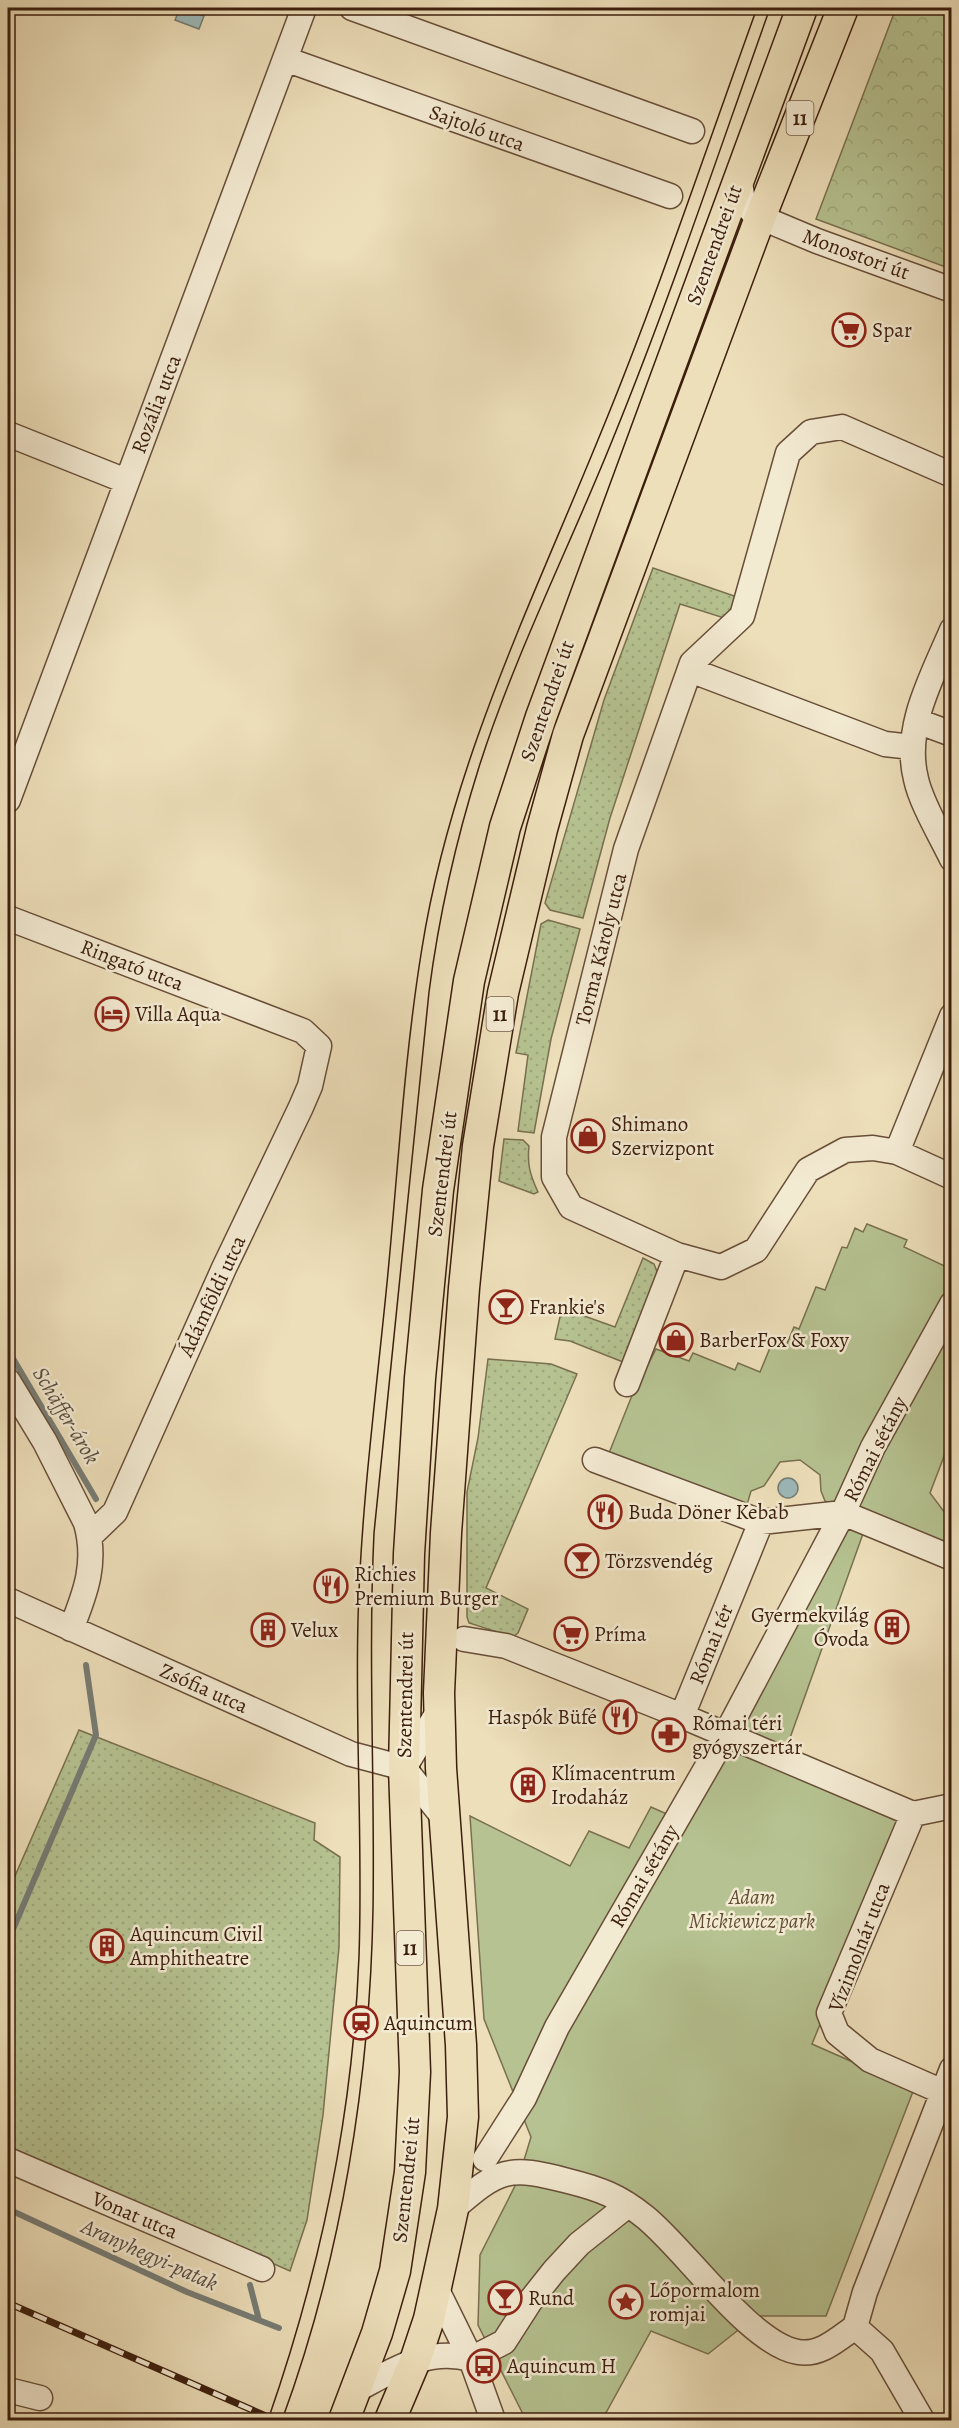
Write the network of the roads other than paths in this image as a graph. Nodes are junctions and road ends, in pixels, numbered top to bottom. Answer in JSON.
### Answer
{"nodes":[{"id":1,"x":304,"y":8,"type":"edge"},
{"id":2,"x":352,"y":8,"type":"edge"},
{"id":3,"x":802,"y":8,"type":"edge"},
{"id":4,"x":843,"y":8,"type":"edge"},
{"id":5,"x":285,"y":59,"type":"junction"},
{"id":6,"x":692,"y":130,"type":"dead end"},
{"id":7,"x":739,"y":177,"type":"junction"},
{"id":8,"x":670,"y":196,"type":"dead end"},
{"id":9,"x":760,"y":218,"type":"junction"},
{"id":10,"x":716,"y":241,"type":"junction"},
{"id":11,"x":951,"y":290,"type":"edge"},
{"id":12,"x":8,"y":434,"type":"edge"},
{"id":13,"x":951,"y":475,"type":"edge"},
{"id":14,"x":126,"y":481,"type":"junction"},
{"id":15,"x":951,"y":630,"type":"edge"},
{"id":16,"x":690,"y":670,"type":"junction"},
{"id":17,"x":917,"y":721,"type":"junction"},
{"id":18,"x":951,"y":734,"type":"edge"},
{"id":19,"x":912,"y":747,"type":"junction"},
{"id":20,"x":8,"y":800,"type":"edge"},
{"id":21,"x":951,"y":859,"type":"edge"},
{"id":22,"x":8,"y":918,"type":"edge"},
{"id":23,"x":951,"y":1016,"type":"edge"},
{"id":24,"x":319,"y":1046,"type":"joint"},
{"id":25,"x":897,"y":1152,"type":"junction"},
{"id":26,"x":951,"y":1177,"type":"edge"},
{"id":27,"x":677,"y":1255,"type":"junction"},
{"id":28,"x":951,"y":1304,"type":"edge"},
{"id":29,"x":8,"y":1381,"type":"edge"},
{"id":30,"x":627,"y":1384,"type":"dead end"},
{"id":31,"x":595,"y":1460,"type":"dead end"},
{"id":32,"x":843,"y":1513,"type":"junction"},
{"id":33,"x":761,"y":1522,"type":"junction"},
{"id":34,"x":90,"y":1536,"type":"junction"},
{"id":35,"x":951,"y":1558,"type":"edge"},
{"id":36,"x":8,"y":1600,"type":"edge"},
{"id":37,"x":71,"y":1629,"type":"junction"},
{"id":38,"x":464,"y":1639,"type":"dead end"},
{"id":39,"x":440,"y":1709,"type":"junction"},
{"id":40,"x":682,"y":1716,"type":"junction"},
{"id":41,"x":726,"y":1734,"type":"junction"},
{"id":42,"x":404,"y":1768,"type":"junction"},
{"id":43,"x":951,"y":1806,"type":"edge"},
{"id":44,"x":913,"y":1814,"type":"junction"},
{"id":45,"x":444,"y":1818,"type":"junction"},
{"id":46,"x":951,"y":2069,"type":"edge"},
{"id":47,"x":942,"y":2092,"type":"junction"},
{"id":48,"x":485,"y":2159,"type":"dead end"},
{"id":49,"x":8,"y":2160,"type":"edge"},
{"id":50,"x":628,"y":2205,"type":"junction"},
{"id":51,"x":453,"y":2209,"type":"junction"},
{"id":52,"x":262,"y":2270,"type":"dead end"},
{"id":53,"x":436,"y":2288,"type":"junction"},
{"id":54,"x":855,"y":2327,"type":"junction"},
{"id":55,"x":471,"y":2359,"type":"junction"},
{"id":56,"x":415,"y":2361,"type":"junction"},
{"id":57,"x":8,"y":2390,"type":"edge"},
{"id":58,"x":356,"y":2390,"type":"junction"},
{"id":59,"x":40,"y":2398,"type":"dead end"},
{"id":60,"x":344,"y":2421,"type":"edge"},
{"id":61,"x":390,"y":2421,"type":"edge"},
{"id":62,"x":493,"y":2421,"type":"edge"},
{"id":63,"x":922,"y":2421,"type":"edge"}],
"edges":[{"from":1,"to":5,"type":"street","name":"Rozália utca"},
{"from":2,"to":6,"type":"street"},
{"from":3,"to":7,"type":"main road","name":"Szentendrei út","number":"11"},
{"from":4,"to":9,"type":"main road","name":"Szentendrei út","number":"11"},
{"from":5,"to":8,"type":"street","name":"Sajtoló utca"},
{"from":5,"to":14,"type":"street","name":"Rozália utca"},
{"from":7,"to":9,"type":"street"},
{"from":7,"to":10,"type":"main road","name":"Szentendrei út","number":"11"},
{"from":9,"to":10,"type":"street"},
{"from":9,"to":11,"type":"street","name":"Monostori út"},
{"from":9,"to":39,"type":"main road","name":"Szentendrei út","number":"11"},
{"from":10,"to":42,"type":"main road","name":"Szentendrei út","number":"11"},
{"from":12,"to":14,"type":"street"},
{"from":13,"to":16,"type":"street","name":"Torma Károly utca"},
{"from":14,"to":20,"type":"street","name":"Rozália utca"},
{"from":15,"to":17,"type":"street"},
{"from":16,"to":19,"type":"street"},
{"from":16,"to":27,"type":"street","name":"Torma Károly utca"},
{"from":17,"to":18,"type":"street"},
{"from":17,"to":19,"type":"street"},
{"from":19,"to":21,"type":"street"},
{"from":22,"to":24,"type":"street","name":"Ringató utca"},
{"from":23,"to":25,"type":"street"},
{"from":24,"to":34,"type":"street","name":"Ádámföldi utca"},
{"from":25,"to":26,"type":"street","name":"Torma Károly utca"},
{"from":25,"to":27,"type":"street","name":"Torma Károly utca"},
{"from":27,"to":30,"type":"street"},
{"from":28,"to":32,"type":"street","name":"Római sétány"},
{"from":29,"to":34,"type":"street"},
{"from":31,"to":33,"type":"street"},
{"from":32,"to":33,"type":"street"},
{"from":32,"to":35,"type":"street"},
{"from":32,"to":41,"type":"street","name":"Római sétány"},
{"from":33,"to":40,"type":"street","name":"Római tér"},
{"from":34,"to":37,"type":"street"},
{"from":36,"to":37,"type":"street","name":"Zsófia utca"},
{"from":37,"to":42,"type":"street","name":"Zsófia utca"},
{"from":38,"to":40,"type":"street"},
{"from":39,"to":42,"type":"street"},
{"from":39,"to":45,"type":"main road","name":"Szentendrei út","number":"11"},
{"from":40,"to":41,"type":"street"},
{"from":41,"to":44,"type":"street"},
{"from":41,"to":48,"type":"street","name":"Római sétány"},
{"from":42,"to":45,"type":"street"},
{"from":42,"to":58,"type":"main road","name":"Szentendrei út","number":"11"},
{"from":43,"to":44,"type":"street"},
{"from":44,"to":47,"type":"street","name":"Vízimolnár utca"},
{"from":45,"to":51,"type":"main road","name":"Szentendrei út","number":"11"},
{"from":46,"to":47,"type":"street"},
{"from":47,"to":54,"type":"street"},
{"from":49,"to":52,"type":"street","name":"Vonat utca"},
{"from":50,"to":51,"type":"street"},
{"from":50,"to":54,"type":"street"},
{"from":50,"to":55,"type":"street"},
{"from":51,"to":53,"type":"main road","name":"Szentendrei út","number":"11"},
{"from":53,"to":55,"type":"street"},
{"from":53,"to":56,"type":"main road","name":"Szentendrei út","number":"11"},
{"from":54,"to":63,"type":"street"},
{"from":55,"to":56,"type":"street"},
{"from":55,"to":62,"type":"street"},
{"from":56,"to":58,"type":"street"},
{"from":56,"to":61,"type":"main road","name":"Szentendrei út","number":"11"},
{"from":57,"to":59,"type":"street"},
{"from":58,"to":60,"type":"main road","name":"Szentendrei út","number":"11"}]}
